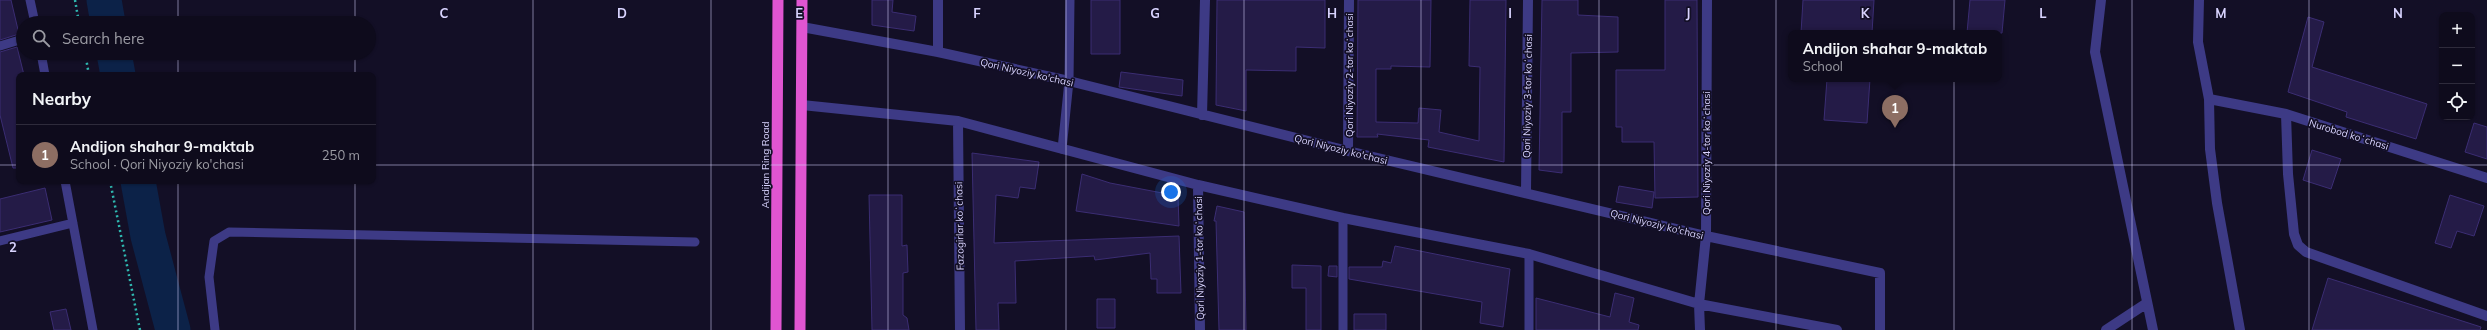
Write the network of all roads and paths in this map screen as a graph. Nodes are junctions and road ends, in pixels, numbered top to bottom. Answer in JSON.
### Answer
{"nodes":[{"id":1,"x":30,"y":0,"type":"edge"},
{"id":2,"x":75,"y":0,"type":"edge"},
{"id":3,"x":778,"y":0,"type":"edge"},
{"id":4,"x":802,"y":0,"type":"edge"},
{"id":5,"x":938,"y":0,"type":"edge"},
{"id":6,"x":1070,"y":0,"type":"edge"},
{"id":7,"x":1205,"y":0,"type":"edge"},
{"id":8,"x":1349,"y":0,"type":"edge"},
{"id":9,"x":1528,"y":0,"type":"edge"},
{"id":10,"x":1707,"y":0,"type":"edge"},
{"id":11,"x":2101,"y":0,"type":"edge"},
{"id":12,"x":2199,"y":0,"type":"edge"},
{"id":13,"x":33,"y":16,"type":"edge"},
{"id":14,"x":78,"y":16,"type":"edge"},
{"id":15,"x":802,"y":27,"type":"junction"},
{"id":16,"x":16,"y":42,"type":"edge"},
{"id":17,"x":0,"y":46,"type":"edge"},
{"id":18,"x":938,"y":52,"type":"junction"},
{"id":19,"x":42,"y":60,"type":"edge"},
{"id":20,"x":86,"y":60,"type":"edge"},
{"id":21,"x":44,"y":72,"type":"edge"},
{"id":22,"x":88,"y":72,"type":"edge"},
{"id":23,"x":1069,"y":81,"type":"junction"},
{"id":24,"x":2209,"y":99,"type":"junction"},
{"id":25,"x":802,"y":105,"type":"junction"},
{"id":26,"x":2286,"y":114,"type":"junction"},
{"id":27,"x":1202,"y":115,"type":"junction"},
{"id":28,"x":958,"y":122,"type":"junction"},
{"id":29,"x":1062,"y":149,"type":"junction"},
{"id":30,"x":1348,"y":151,"type":"junction"},
{"id":31,"x":2487,"y":178,"type":"edge"},
{"id":32,"x":66,"y":184,"type":"edge"},
{"id":33,"x":111,"y":184,"type":"edge"},
{"id":34,"x":1198,"y":186,"type":"junction"},
{"id":35,"x":1526,"y":192,"type":"junction"},
{"id":36,"x":1343,"y":218,"type":"junction"},
{"id":37,"x":73,"y":223,"type":"junction"},
{"id":38,"x":1706,"y":236,"type":"junction"},
{"id":39,"x":0,"y":241,"type":"edge"},
{"id":40,"x":695,"y":242,"type":"dead end"},
{"id":41,"x":1529,"y":254,"type":"junction"},
{"id":42,"x":2148,"y":303,"type":"junction"},
{"id":43,"x":1699,"y":304,"type":"junction"},
{"id":44,"x":2487,"y":316,"type":"edge"},
{"id":45,"x":93,"y":330,"type":"edge"},
{"id":46,"x":140,"y":330,"type":"edge"},
{"id":47,"x":215,"y":330,"type":"edge"},
{"id":48,"x":776,"y":330,"type":"edge"},
{"id":49,"x":800,"y":330,"type":"edge"},
{"id":50,"x":960,"y":330,"type":"edge"},
{"id":51,"x":1200,"y":330,"type":"edge"},
{"id":52,"x":1343,"y":330,"type":"edge"},
{"id":53,"x":1529,"y":330,"type":"edge"},
{"id":54,"x":1700,"y":330,"type":"edge"},
{"id":55,"x":1837,"y":330,"type":"edge"},
{"id":56,"x":1880,"y":330,"type":"edge"},
{"id":57,"x":2106,"y":330,"type":"edge"},
{"id":58,"x":2153,"y":330,"type":"edge"},
{"id":59,"x":2240,"y":330,"type":"edge"}],
"edges":[{"from":1,"to":13,"type":"lane"},
{"from":2,"to":14,"type":"path"},
{"from":3,"to":48,"type":"highway","name":"Andijan Ring Road"},
{"from":4,"to":15,"type":"highway"},
{"from":5,"to":18,"type":"street"},
{"from":6,"to":23,"type":"lane"},
{"from":7,"to":27,"type":"street"},
{"from":8,"to":30,"type":"street","name":"Qori Niyoziy 2-tor koʻchasi"},
{"from":9,"to":35,"type":"street","name":"Qori Niyoziy 3-tor koʻchasi"},
{"from":10,"to":38,"type":"street","name":"Qori Niyoziy 4-tor koʻchasi"},
{"from":11,"to":42,"type":"street"},
{"from":12,"to":24,"type":"street"},
{"from":15,"to":18,"type":"street","name":"Qori Niyoziy ko'chasi"},
{"from":15,"to":25,"type":"highway"},
{"from":16,"to":17,"type":"lane"},
{"from":18,"to":23,"type":"street","name":"Qori Niyoziy ko'chasi"},
{"from":19,"to":21,"type":"lane"},
{"from":20,"to":22,"type":"path"},
{"from":23,"to":27,"type":"street","name":"Qori Niyoziy ko'chasi"},
{"from":23,"to":29,"type":"lane"},
{"from":24,"to":26,"type":"street","name":"Nurobod koʻchasi"},
{"from":24,"to":59,"type":"street"},
{"from":25,"to":28,"type":"street"},
{"from":25,"to":49,"type":"highway"},
{"from":26,"to":31,"type":"street","name":"Nurobod koʻchasi"},
{"from":26,"to":44,"type":"street"},
{"from":27,"to":30,"type":"street","name":"Qori Niyoziy ko'chasi"},
{"from":28,"to":29,"type":"street"},
{"from":28,"to":50,"type":"street","name":"Fazogirlar koʻchasi"},
{"from":29,"to":34,"type":"street"},
{"from":30,"to":35,"type":"street","name":"Qori Niyoziy ko'chasi"},
{"from":32,"to":37,"type":"lane"},
{"from":33,"to":46,"type":"path"},
{"from":34,"to":36,"type":"street"},
{"from":34,"to":51,"type":"street","name":"Qori Niyoziy 1-tor koʻchasi"},
{"from":35,"to":38,"type":"street","name":"Qori Niyoziy ko'chasi"},
{"from":36,"to":41,"type":"street"},
{"from":36,"to":52,"type":"lane"},
{"from":37,"to":39,"type":"lane"},
{"from":37,"to":45,"type":"lane"},
{"from":38,"to":43,"type":"street","name":"Qori Niyoziy 4-tor koʻchasi"},
{"from":38,"to":56,"type":"street","name":"Qori Niyoziy ko'chasi"},
{"from":40,"to":47,"type":"lane"},
{"from":41,"to":43,"type":"street"},
{"from":41,"to":53,"type":"lane"},
{"from":42,"to":57,"type":"street"},
{"from":42,"to":58,"type":"street"},
{"from":43,"to":54,"type":"street","name":"Qori Niyoziy 4-tor koʻchasi"},
{"from":43,"to":55,"type":"street"}]}
